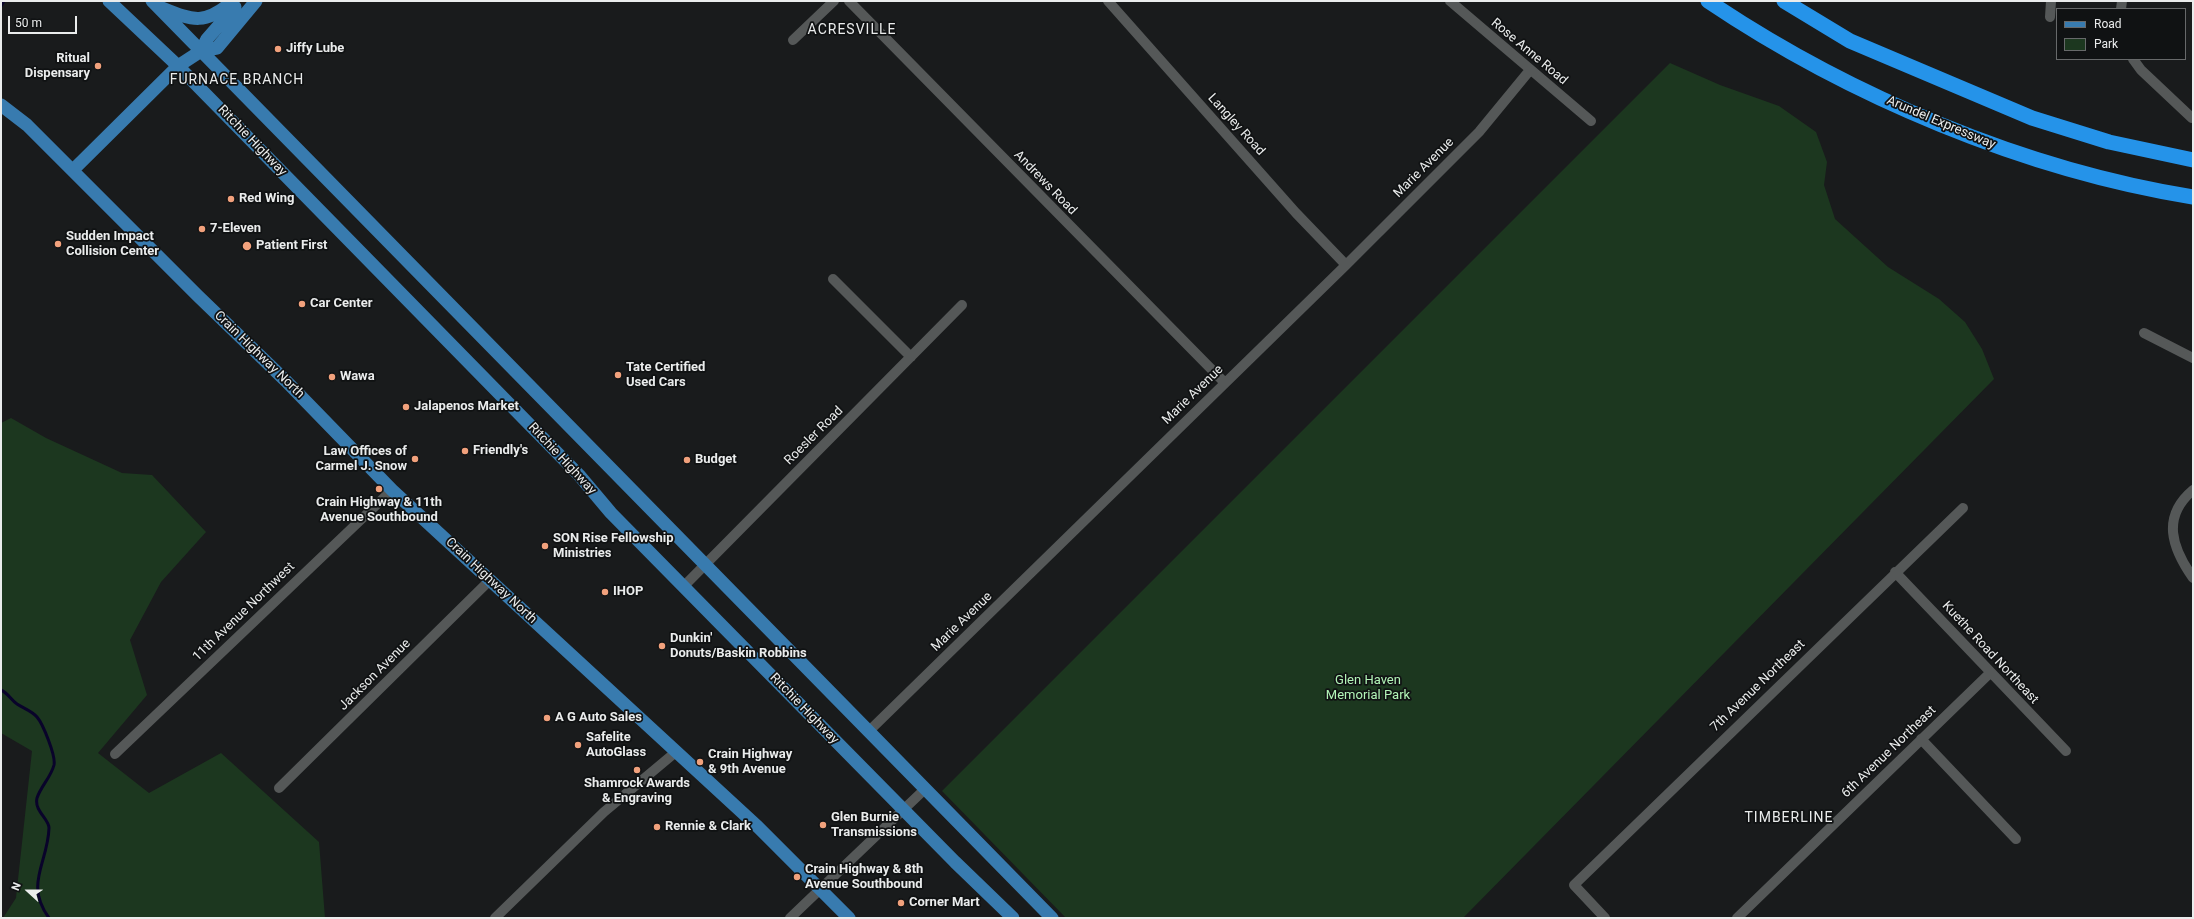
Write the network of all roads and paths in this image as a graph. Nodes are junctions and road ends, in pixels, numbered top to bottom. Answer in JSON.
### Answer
{"nodes":[{"id":1,"x":109,"y":1,"type":"edge"},
{"id":2,"x":233,"y":1,"type":"edge"},
{"id":3,"x":240,"y":1,"type":"edge"},
{"id":4,"x":256,"y":1,"type":"edge"},
{"id":5,"x":834,"y":1,"type":"edge"},
{"id":6,"x":849,"y":1,"type":"edge"},
{"id":7,"x":1108,"y":1,"type":"edge"},
{"id":8,"x":1450,"y":1,"type":"edge"},
{"id":9,"x":1708,"y":1,"type":"edge"},
{"id":10,"x":1784,"y":1,"type":"edge"},
{"id":11,"x":1804,"y":1,"type":"edge"},
{"id":12,"x":2051,"y":1,"type":"edge"},
{"id":13,"x":154,"y":3,"type":"edge"},
{"id":14,"x":2050,"y":17,"type":"dead end"},
{"id":15,"x":793,"y":40,"type":"dead end"},
{"id":16,"x":1850,"y":41,"type":"junction"},
{"id":17,"x":201,"y":51,"type":"junction"},
{"id":18,"x":2134,"y":60,"type":"edge"},
{"id":19,"x":178,"y":66,"type":"junction"},
{"id":20,"x":1530,"y":70,"type":"junction"},
{"id":21,"x":1,"y":105,"type":"edge"},
{"id":22,"x":2192,"y":118,"type":"edge"},
{"id":23,"x":1592,"y":121,"type":"dead end"},
{"id":24,"x":2193,"y":160,"type":"edge"},
{"id":25,"x":73,"y":170,"type":"junction"},
{"id":26,"x":2193,"y":197,"type":"edge"},
{"id":27,"x":1346,"y":265,"type":"junction"},
{"id":28,"x":833,"y":279,"type":"dead end"},
{"id":29,"x":962,"y":305,"type":"dead end"},
{"id":30,"x":2144,"y":333,"type":"dead end"},
{"id":31,"x":910,"y":357,"type":"junction"},
{"id":32,"x":2193,"y":358,"type":"edge"},
{"id":33,"x":1224,"y":382,"type":"junction"},
{"id":34,"x":392,"y":490,"type":"junction"},
{"id":35,"x":2193,"y":490,"type":"edge"},
{"id":36,"x":1963,"y":508,"type":"dead end"},
{"id":37,"x":705,"y":565,"type":"junction"},
{"id":38,"x":1895,"y":572,"type":"junction"},
{"id":39,"x":2193,"y":578,"type":"edge"},
{"id":40,"x":489,"y":581,"type":"junction"},
{"id":41,"x":684,"y":586,"type":"junction"},
{"id":42,"x":1990,"y":672,"type":"junction"},
{"id":43,"x":868,"y":732,"type":"junction"},
{"id":44,"x":1921,"y":739,"type":"junction"},
{"id":45,"x":677,"y":751,"type":"junction"},
{"id":46,"x":2066,"y":751,"type":"dead end"},
{"id":47,"x":116,"y":754,"type":"dead end"},
{"id":48,"x":279,"y":788,"type":"dead end"},
{"id":49,"x":925,"y":789,"type":"junction"},
{"id":50,"x":904,"y":810,"type":"junction"},
{"id":51,"x":2016,"y":838,"type":"dead end"},
{"id":52,"x":822,"y":889,"type":"junction"},
{"id":53,"x":495,"y":918,"type":"edge"},
{"id":54,"x":790,"y":918,"type":"edge"},
{"id":55,"x":849,"y":918,"type":"edge"},
{"id":56,"x":1013,"y":918,"type":"edge"},
{"id":57,"x":1052,"y":918,"type":"edge"},
{"id":58,"x":1605,"y":918,"type":"edge"},
{"id":59,"x":1737,"y":918,"type":"edge"}],
"edges":[{"from":1,"to":19,"type":"main road","name":"Ritchie Highway"},
{"from":2,"to":13,"type":"main road"},
{"from":3,"to":17,"type":"main road"},
{"from":4,"to":17,"type":"main road"},
{"from":5,"to":15,"type":"street"},
{"from":6,"to":33,"type":"street","name":"Andrews Road"},
{"from":7,"to":27,"type":"street","name":"Langley Road"},
{"from":8,"to":20,"type":"street","name":"Rose Anne Road"},
{"from":9,"to":26,"type":"highway","name":"Arundel Expressway"},
{"from":10,"to":16,"type":"highway"},
{"from":11,"to":16,"type":"highway"},
{"from":12,"to":14,"type":"street"},
{"from":13,"to":17,"type":"main road","name":"Ritchie Highway"},
{"from":16,"to":24,"type":"highway"},
{"from":17,"to":19,"type":"main road"},
{"from":17,"to":37,"type":"main road","name":"Ritchie Highway"},
{"from":18,"to":22,"type":"street"},
{"from":19,"to":25,"type":"main road"},
{"from":19,"to":41,"type":"main road","name":"Ritchie Highway"},
{"from":20,"to":23,"type":"street","name":"Rose Anne Road"},
{"from":20,"to":27,"type":"street","name":"Marie Avenue"},
{"from":21,"to":25,"type":"main road","name":"Crain Highway North"},
{"from":25,"to":34,"type":"main road","name":"Crain Highway North"},
{"from":27,"to":33,"type":"street","name":"Marie Avenue"},
{"from":28,"to":31,"type":"street"},
{"from":29,"to":31,"type":"street","name":"Roesler Road"},
{"from":30,"to":32,"type":"street"},
{"from":31,"to":37,"type":"street","name":"Roesler Road"},
{"from":33,"to":43,"type":"street","name":"Marie Avenue"},
{"from":34,"to":40,"type":"main road","name":"Crain Highway North"},
{"from":34,"to":47,"type":"street","name":"11th Avenue Northwest"},
{"from":35,"to":39,"type":"street"},
{"from":36,"to":38,"type":"street","name":"7th Avenue Northeast"},
{"from":37,"to":41,"type":"street","name":"Roesler Road"},
{"from":37,"to":43,"type":"main road","name":"Ritchie Highway"},
{"from":38,"to":42,"type":"street","name":"Kuethe Road Northeast"},
{"from":38,"to":58,"type":"street","name":"7th Avenue Northeast"},
{"from":40,"to":45,"type":"main road","name":"Crain Highway North"},
{"from":40,"to":48,"type":"street","name":"Jackson Avenue"},
{"from":41,"to":50,"type":"main road","name":"Ritchie Highway"},
{"from":42,"to":44,"type":"street","name":"6th Avenue Northeast"},
{"from":42,"to":46,"type":"street","name":"Kuethe Road Northeast"},
{"from":43,"to":49,"type":"main road","name":"Ritchie Highway"},
{"from":44,"to":51,"type":"street"},
{"from":44,"to":59,"type":"street","name":"6th Avenue Northeast"},
{"from":45,"to":52,"type":"main road","name":"Crain Highway North"},
{"from":45,"to":53,"type":"street"},
{"from":49,"to":50,"type":"street"},
{"from":49,"to":57,"type":"main road","name":"Ritchie Highway"},
{"from":50,"to":52,"type":"street"},
{"from":50,"to":56,"type":"main road","name":"Ritchie Highway"},
{"from":52,"to":54,"type":"street"},
{"from":52,"to":55,"type":"main road","name":"Crain Highway North"}]}
